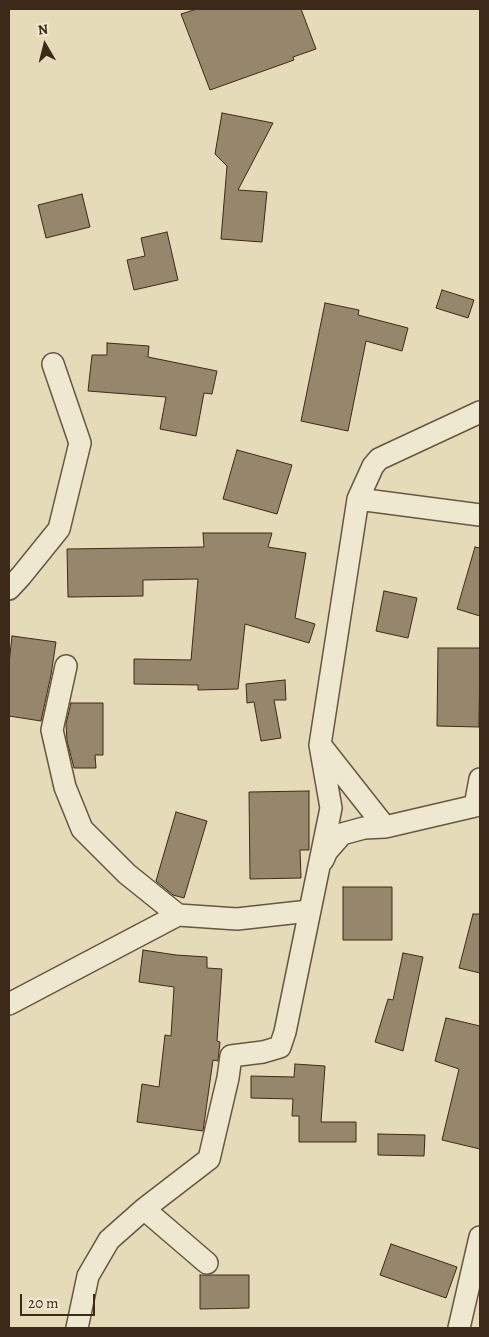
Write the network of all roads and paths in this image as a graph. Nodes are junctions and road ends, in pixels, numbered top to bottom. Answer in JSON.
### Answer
{"nodes":[{"id":1,"x":53,"y":364,"type":"dead end"},
{"id":2,"x":480,"y":412,"type":"edge"},
{"id":3,"x":358,"y":499,"type":"junction"},
{"id":4,"x":480,"y":515,"type":"edge"},
{"id":5,"x":9,"y":589,"type":"edge"},
{"id":6,"x":66,"y":666,"type":"dead end"},
{"id":7,"x":320,"y":745,"type":"junction"},
{"id":8,"x":480,"y":779,"type":"edge"},
{"id":9,"x":477,"y":809,"type":"edge"},
{"id":10,"x":385,"y":828,"type":"junction"},
{"id":11,"x":315,"y":881,"type":"junction"},
{"id":12,"x":309,"y":911,"type":"junction"},
{"id":13,"x":178,"y":915,"type":"junction"},
{"id":14,"x":9,"y":1004,"type":"edge"},
{"id":15,"x":144,"y":1209,"type":"junction"},
{"id":16,"x":480,"y":1237,"type":"edge"},
{"id":17,"x":206,"y":1262,"type":"dead end"},
{"id":18,"x":476,"y":1269,"type":"edge"},
{"id":19,"x":77,"y":1328,"type":"edge"},
{"id":20,"x":459,"y":1328,"type":"edge"}],
"edges":[{"from":1,"to":5,"type":"street"},
{"from":2,"to":3,"type":"street"},
{"from":3,"to":4,"type":"street"},
{"from":3,"to":7,"type":"street"},
{"from":6,"to":13,"type":"street"},
{"from":7,"to":10,"type":"street"},
{"from":7,"to":11,"type":"street"},
{"from":8,"to":9,"type":"street"},
{"from":9,"to":10,"type":"street"},
{"from":10,"to":11,"type":"street"},
{"from":11,"to":12,"type":"street"},
{"from":12,"to":13,"type":"street"},
{"from":12,"to":15,"type":"street"},
{"from":13,"to":14,"type":"street"},
{"from":15,"to":17,"type":"street"},
{"from":15,"to":19,"type":"street"},
{"from":16,"to":18,"type":"street"},
{"from":18,"to":20,"type":"street"}]}
